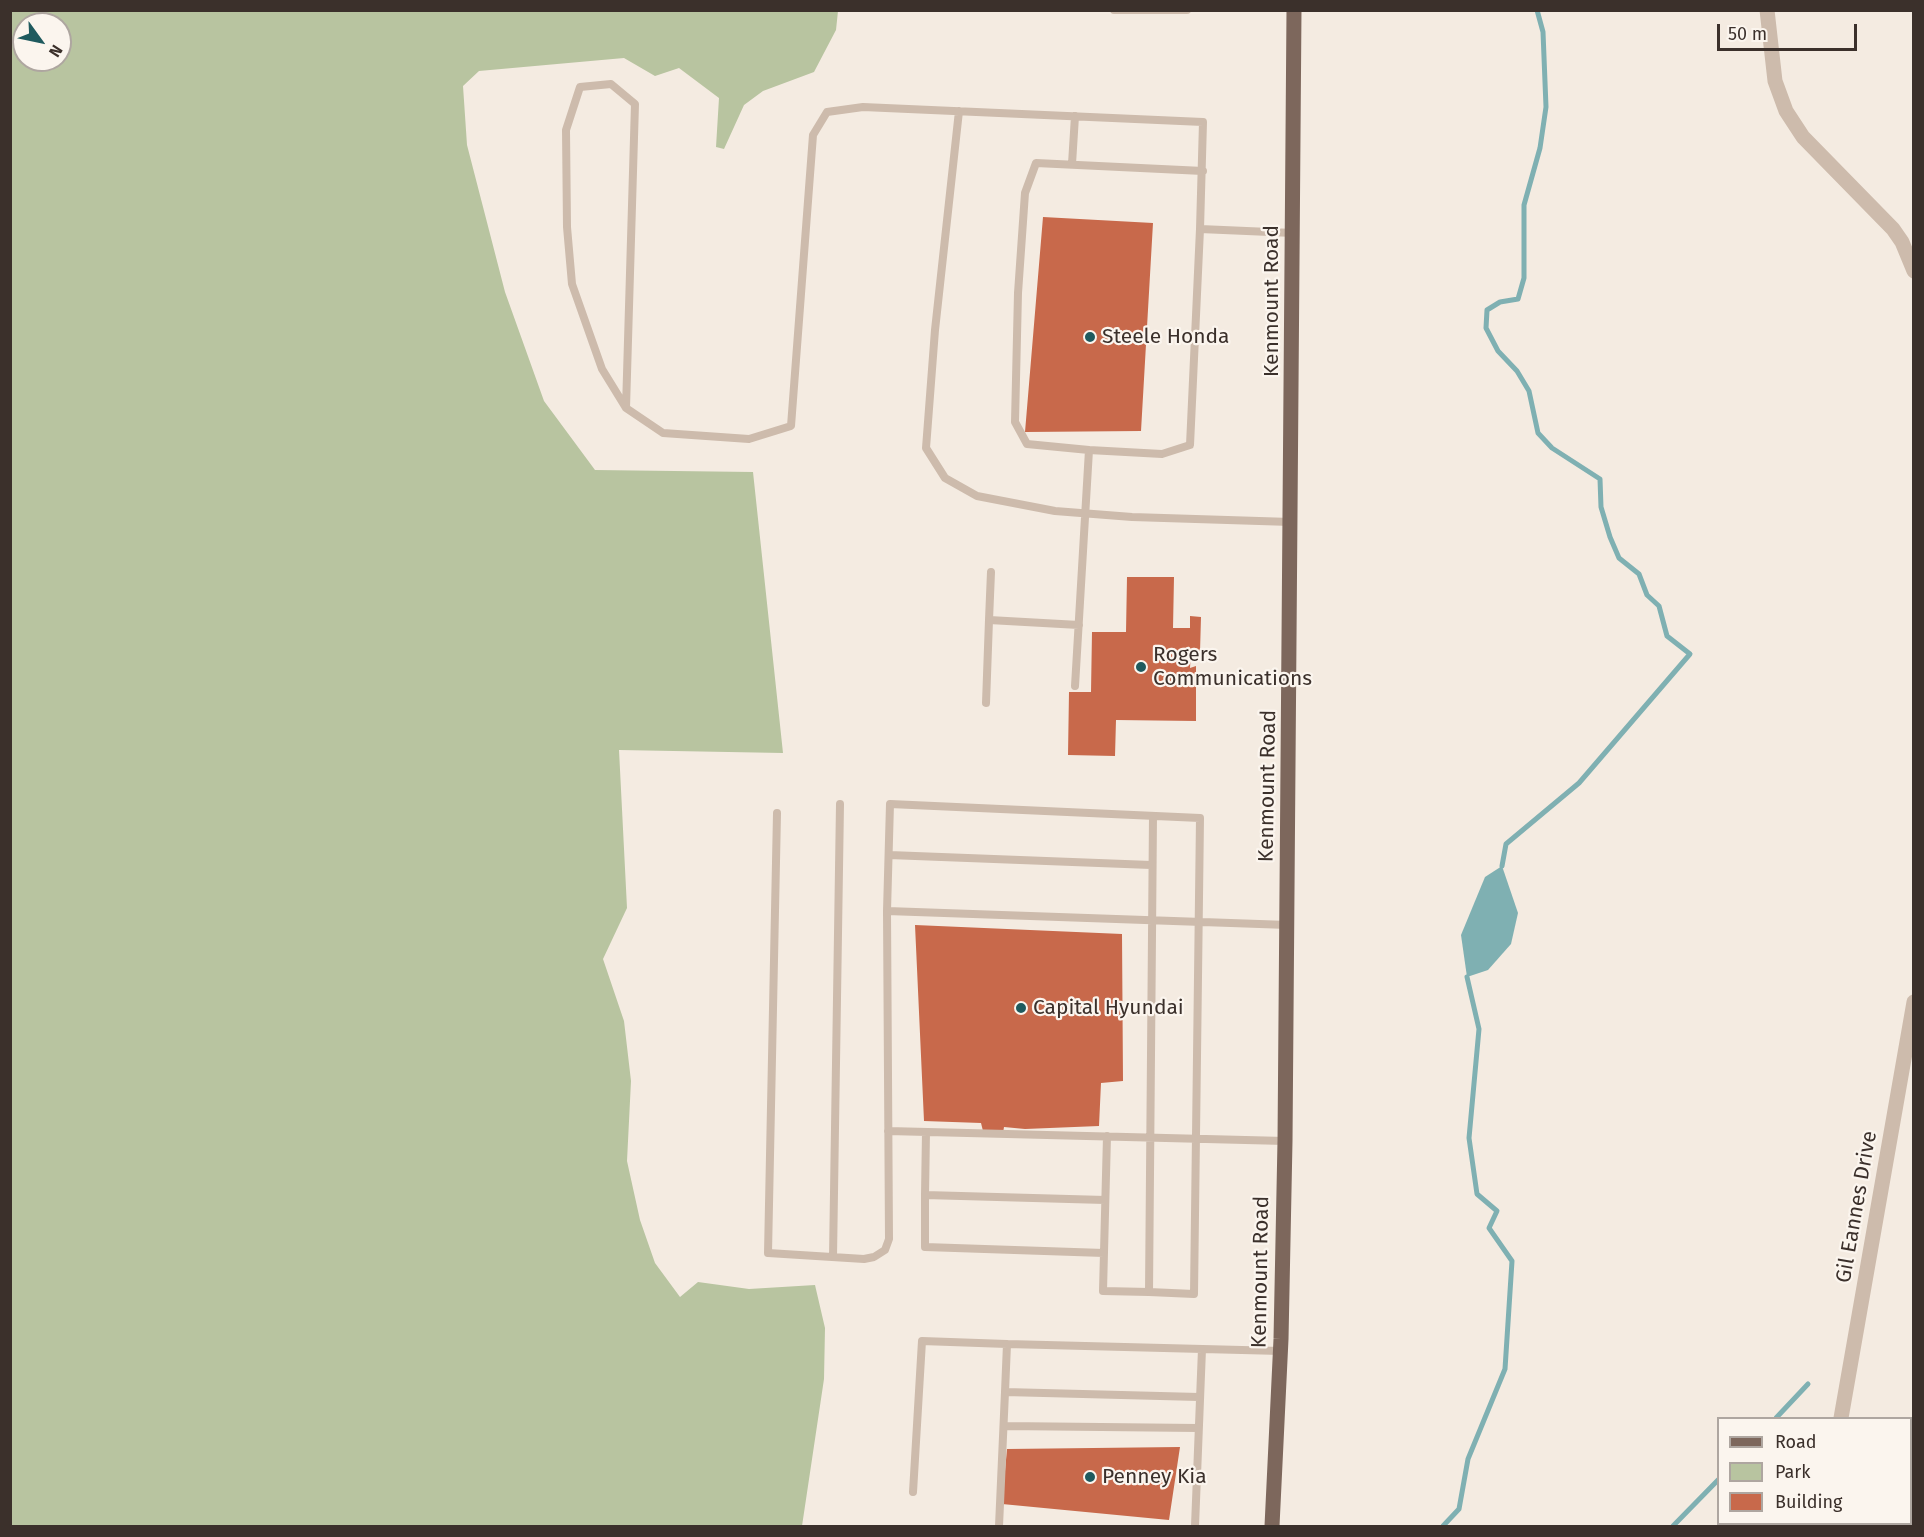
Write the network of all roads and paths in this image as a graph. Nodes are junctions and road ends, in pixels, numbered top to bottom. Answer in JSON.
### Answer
{"nodes":[{"id":1,"x":1114,"y":10,"type":"edge"},
{"id":2,"x":1187,"y":10,"type":"edge"},
{"id":3,"x":1294,"y":10,"type":"edge"},
{"id":4,"x":1767,"y":10,"type":"edge"},
{"id":5,"x":959,"y":111,"type":"junction"},
{"id":6,"x":1076,"y":116,"type":"junction"},
{"id":7,"x":1072,"y":164,"type":"junction"},
{"id":8,"x":1203,"y":171,"type":"junction"},
{"id":9,"x":1200,"y":229,"type":"junction"},
{"id":10,"x":1293,"y":233,"type":"junction"},
{"id":11,"x":1914,"y":271,"type":"edge"},
{"id":12,"x":626,"y":408,"type":"junction"},
{"id":13,"x":1089,"y":450,"type":"junction"},
{"id":14,"x":1085,"y":513,"type":"junction"},
{"id":15,"x":1291,"y":522,"type":"junction"},
{"id":16,"x":991,"y":572,"type":"dead end"},
{"id":17,"x":989,"y":620,"type":"junction"},
{"id":18,"x":1078,"y":625,"type":"junction"},
{"id":19,"x":1075,"y":686,"type":"dead end"},
{"id":20,"x":986,"y":703,"type":"dead end"},
{"id":21,"x":840,"y":804,"type":"dead end"},
{"id":22,"x":777,"y":813,"type":"dead end"},
{"id":23,"x":1153,"y":816,"type":"junction"},
{"id":24,"x":889,"y":855,"type":"junction"},
{"id":25,"x":1151,"y":865,"type":"junction"},
{"id":26,"x":887,"y":911,"type":"junction"},
{"id":27,"x":1150,"y":920,"type":"junction"},
{"id":28,"x":1199,"y":922,"type":"junction"},
{"id":29,"x":1288,"y":925,"type":"junction"},
{"id":30,"x":1914,"y":1002,"type":"edge"},
{"id":31,"x":888,"y":1131,"type":"junction"},
{"id":32,"x":926,"y":1132,"type":"junction"},
{"id":33,"x":1107,"y":1136,"type":"junction"},
{"id":34,"x":1149,"y":1137,"type":"junction"},
{"id":35,"x":1197,"y":1138,"type":"junction"},
{"id":36,"x":1285,"y":1141,"type":"junction"},
{"id":37,"x":925,"y":1195,"type":"junction"},
{"id":38,"x":1105,"y":1200,"type":"junction"},
{"id":39,"x":1104,"y":1253,"type":"junction"},
{"id":40,"x":833,"y":1257,"type":"junction"},
{"id":41,"x":1149,"y":1292,"type":"junction"},
{"id":42,"x":1007,"y":1344,"type":"junction"},
{"id":43,"x":1202,"y":1349,"type":"junction"},
{"id":44,"x":1281,"y":1351,"type":"junction"},
{"id":45,"x":1005,"y":1392,"type":"junction"},
{"id":46,"x":1199,"y":1397,"type":"junction"},
{"id":47,"x":1841,"y":1417,"type":"edge"},
{"id":48,"x":1004,"y":1426,"type":"junction"},
{"id":49,"x":1198,"y":1428,"type":"junction"},
{"id":50,"x":913,"y":1492,"type":"dead end"},
{"id":51,"x":999,"y":1527,"type":"edge"},
{"id":52,"x":1195,"y":1527,"type":"edge"},
{"id":53,"x":1272,"y":1527,"type":"edge"}],
"edges":[{"from":1,"to":2,"type":"lane"},
{"from":3,"to":10,"type":"main road","name":"Kenmount Road"},
{"from":4,"to":11,"type":"street"},
{"from":5,"to":6,"type":"lane"},
{"from":5,"to":12,"type":"lane"},
{"from":5,"to":14,"type":"lane"},
{"from":6,"to":7,"type":"lane"},
{"from":6,"to":8,"type":"lane"},
{"from":7,"to":8,"type":"lane"},
{"from":7,"to":13,"type":"lane"},
{"from":8,"to":9,"type":"lane"},
{"from":9,"to":10,"type":"lane"},
{"from":9,"to":13,"type":"lane"},
{"from":10,"to":15,"type":"main road","name":"Kenmount Road"},
{"from":12,"to":12,"type":"lane"},
{"from":13,"to":14,"type":"lane"},
{"from":14,"to":15,"type":"lane"},
{"from":14,"to":18,"type":"lane"},
{"from":15,"to":29,"type":"main road","name":"Kenmount Road"},
{"from":16,"to":17,"type":"lane"},
{"from":17,"to":18,"type":"lane"},
{"from":17,"to":20,"type":"lane"},
{"from":18,"to":19,"type":"lane"},
{"from":21,"to":40,"type":"lane"},
{"from":22,"to":40,"type":"lane"},
{"from":23,"to":24,"type":"lane"},
{"from":23,"to":25,"type":"lane"},
{"from":23,"to":28,"type":"lane"},
{"from":24,"to":25,"type":"lane"},
{"from":24,"to":26,"type":"lane"},
{"from":25,"to":27,"type":"lane"},
{"from":26,"to":27,"type":"lane"},
{"from":26,"to":31,"type":"lane"},
{"from":27,"to":28,"type":"lane"},
{"from":27,"to":34,"type":"lane"},
{"from":28,"to":29,"type":"lane"},
{"from":28,"to":35,"type":"lane"},
{"from":29,"to":36,"type":"main road","name":"Kenmount Road"},
{"from":30,"to":47,"type":"street","name":"Gil Eannes Drive"},
{"from":31,"to":32,"type":"lane"},
{"from":31,"to":40,"type":"lane"},
{"from":32,"to":33,"type":"lane"},
{"from":32,"to":37,"type":"lane"},
{"from":33,"to":34,"type":"lane"},
{"from":33,"to":38,"type":"lane"},
{"from":34,"to":35,"type":"lane"},
{"from":34,"to":41,"type":"lane"},
{"from":35,"to":36,"type":"lane"},
{"from":35,"to":41,"type":"lane"},
{"from":36,"to":44,"type":"main road","name":"Kenmount Road"},
{"from":37,"to":38,"type":"lane"},
{"from":37,"to":39,"type":"lane"},
{"from":38,"to":39,"type":"lane"},
{"from":39,"to":41,"type":"lane"},
{"from":42,"to":43,"type":"lane"},
{"from":42,"to":45,"type":"lane"},
{"from":42,"to":50,"type":"lane"},
{"from":43,"to":44,"type":"lane"},
{"from":43,"to":46,"type":"lane"},
{"from":44,"to":53,"type":"main road","name":"Kenmount Road"},
{"from":45,"to":46,"type":"lane"},
{"from":45,"to":48,"type":"lane"},
{"from":46,"to":49,"type":"lane"},
{"from":48,"to":49,"type":"lane"},
{"from":48,"to":51,"type":"lane"},
{"from":49,"to":52,"type":"lane"}]}
